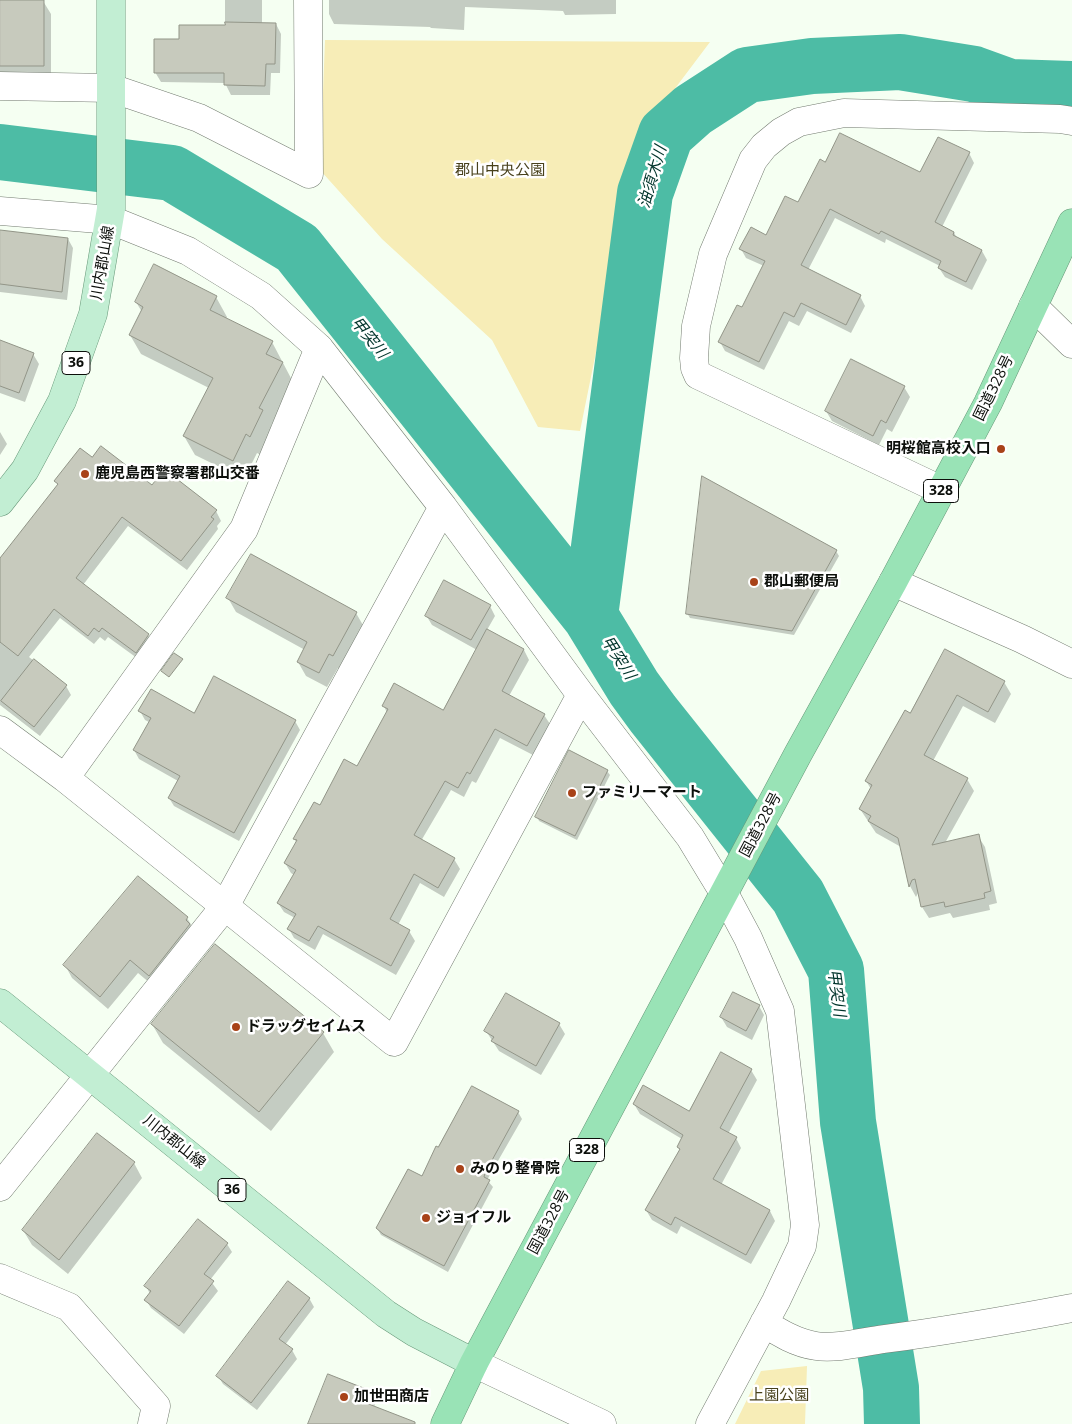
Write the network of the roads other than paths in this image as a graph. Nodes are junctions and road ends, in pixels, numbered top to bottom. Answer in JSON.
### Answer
{"nodes":[{"id":1,"x":111,"y":0,"type":"edge"},
{"id":2,"x":308,"y":0,"type":"edge"},
{"id":3,"x":0,"y":86,"type":"edge"},
{"id":4,"x":111,"y":98,"type":"junction"},
{"id":5,"x":1072,"y":121,"type":"edge"},
{"id":6,"x":0,"y":212,"type":"edge"},
{"id":7,"x":111,"y":215,"type":"junction"},
{"id":8,"x":1072,"y":223,"type":"edge"},
{"id":9,"x":1033,"y":306,"type":"junction"},
{"id":10,"x":1072,"y":344,"type":"edge"},
{"id":11,"x":319,"y":348,"type":"junction"},
{"id":12,"x":941,"y":490,"type":"junction"},
{"id":13,"x":0,"y":502,"type":"edge"},
{"id":14,"x":443,"y":508,"type":"junction"},
{"id":15,"x":892,"y":582,"type":"junction"},
{"id":16,"x":1072,"y":664,"type":"edge"},
{"id":17,"x":582,"y":695,"type":"junction"},
{"id":18,"x":0,"y":730,"type":"edge"},
{"id":19,"x":66,"y":778,"type":"junction"},
{"id":20,"x":728,"y":886,"type":"junction"},
{"id":21,"x":225,"y":906,"type":"junction"},
{"id":22,"x":0,"y":1003,"type":"edge"},
{"id":23,"x":89,"y":1074,"type":"junction"},
{"id":24,"x":0,"y":1187,"type":"edge"},
{"id":25,"x":0,"y":1278,"type":"edge"},
{"id":26,"x":1072,"y":1308,"type":"edge"},
{"id":27,"x":764,"y":1323,"type":"junction"},
{"id":28,"x":474,"y":1363,"type":"junction"},
{"id":29,"x":152,"y":1424,"type":"edge"},
{"id":30,"x":445,"y":1424,"type":"edge"},
{"id":31,"x":602,"y":1424,"type":"edge"},
{"id":32,"x":710,"y":1424,"type":"edge"}],
"edges":[{"from":1,"to":4,"type":"main road","name":"川内郡山線","number":"36"},
{"from":2,"to":4,"type":"street"},
{"from":3,"to":4,"type":"street"},
{"from":4,"to":7,"type":"main road","name":"川内郡山線","number":"36"},
{"from":5,"to":12,"type":"street"},
{"from":6,"to":7,"type":"street"},
{"from":7,"to":11,"type":"street"},
{"from":7,"to":13,"type":"main road","name":"川内郡山線","number":"36"},
{"from":8,"to":9,"type":"highway","name":"国道328号","number":"328"},
{"from":9,"to":10,"type":"street"},
{"from":9,"to":12,"type":"highway","name":"国道328号","number":"328"},
{"from":11,"to":14,"type":"street"},
{"from":11,"to":19,"type":"street"},
{"from":12,"to":15,"type":"highway","name":"国道328号","number":"328"},
{"from":14,"to":17,"type":"street"},
{"from":14,"to":21,"type":"street"},
{"from":15,"to":16,"type":"street"},
{"from":15,"to":20,"type":"highway","name":"国道328号","number":"328"},
{"from":17,"to":20,"type":"street"},
{"from":17,"to":21,"type":"street"},
{"from":18,"to":19,"type":"street"},
{"from":19,"to":21,"type":"street"},
{"from":20,"to":27,"type":"street"},
{"from":20,"to":28,"type":"highway","name":"国道328号","number":"328"},
{"from":21,"to":23,"type":"street"},
{"from":22,"to":23,"type":"main road","name":"川内郡山線","number":"36"},
{"from":23,"to":24,"type":"street"},
{"from":23,"to":28,"type":"main road","name":"川内郡山線","number":"36"},
{"from":25,"to":29,"type":"street"},
{"from":26,"to":27,"type":"street"},
{"from":27,"to":32,"type":"street"},
{"from":28,"to":30,"type":"highway","name":"国道328号","number":"328"},
{"from":28,"to":31,"type":"street"}]}
